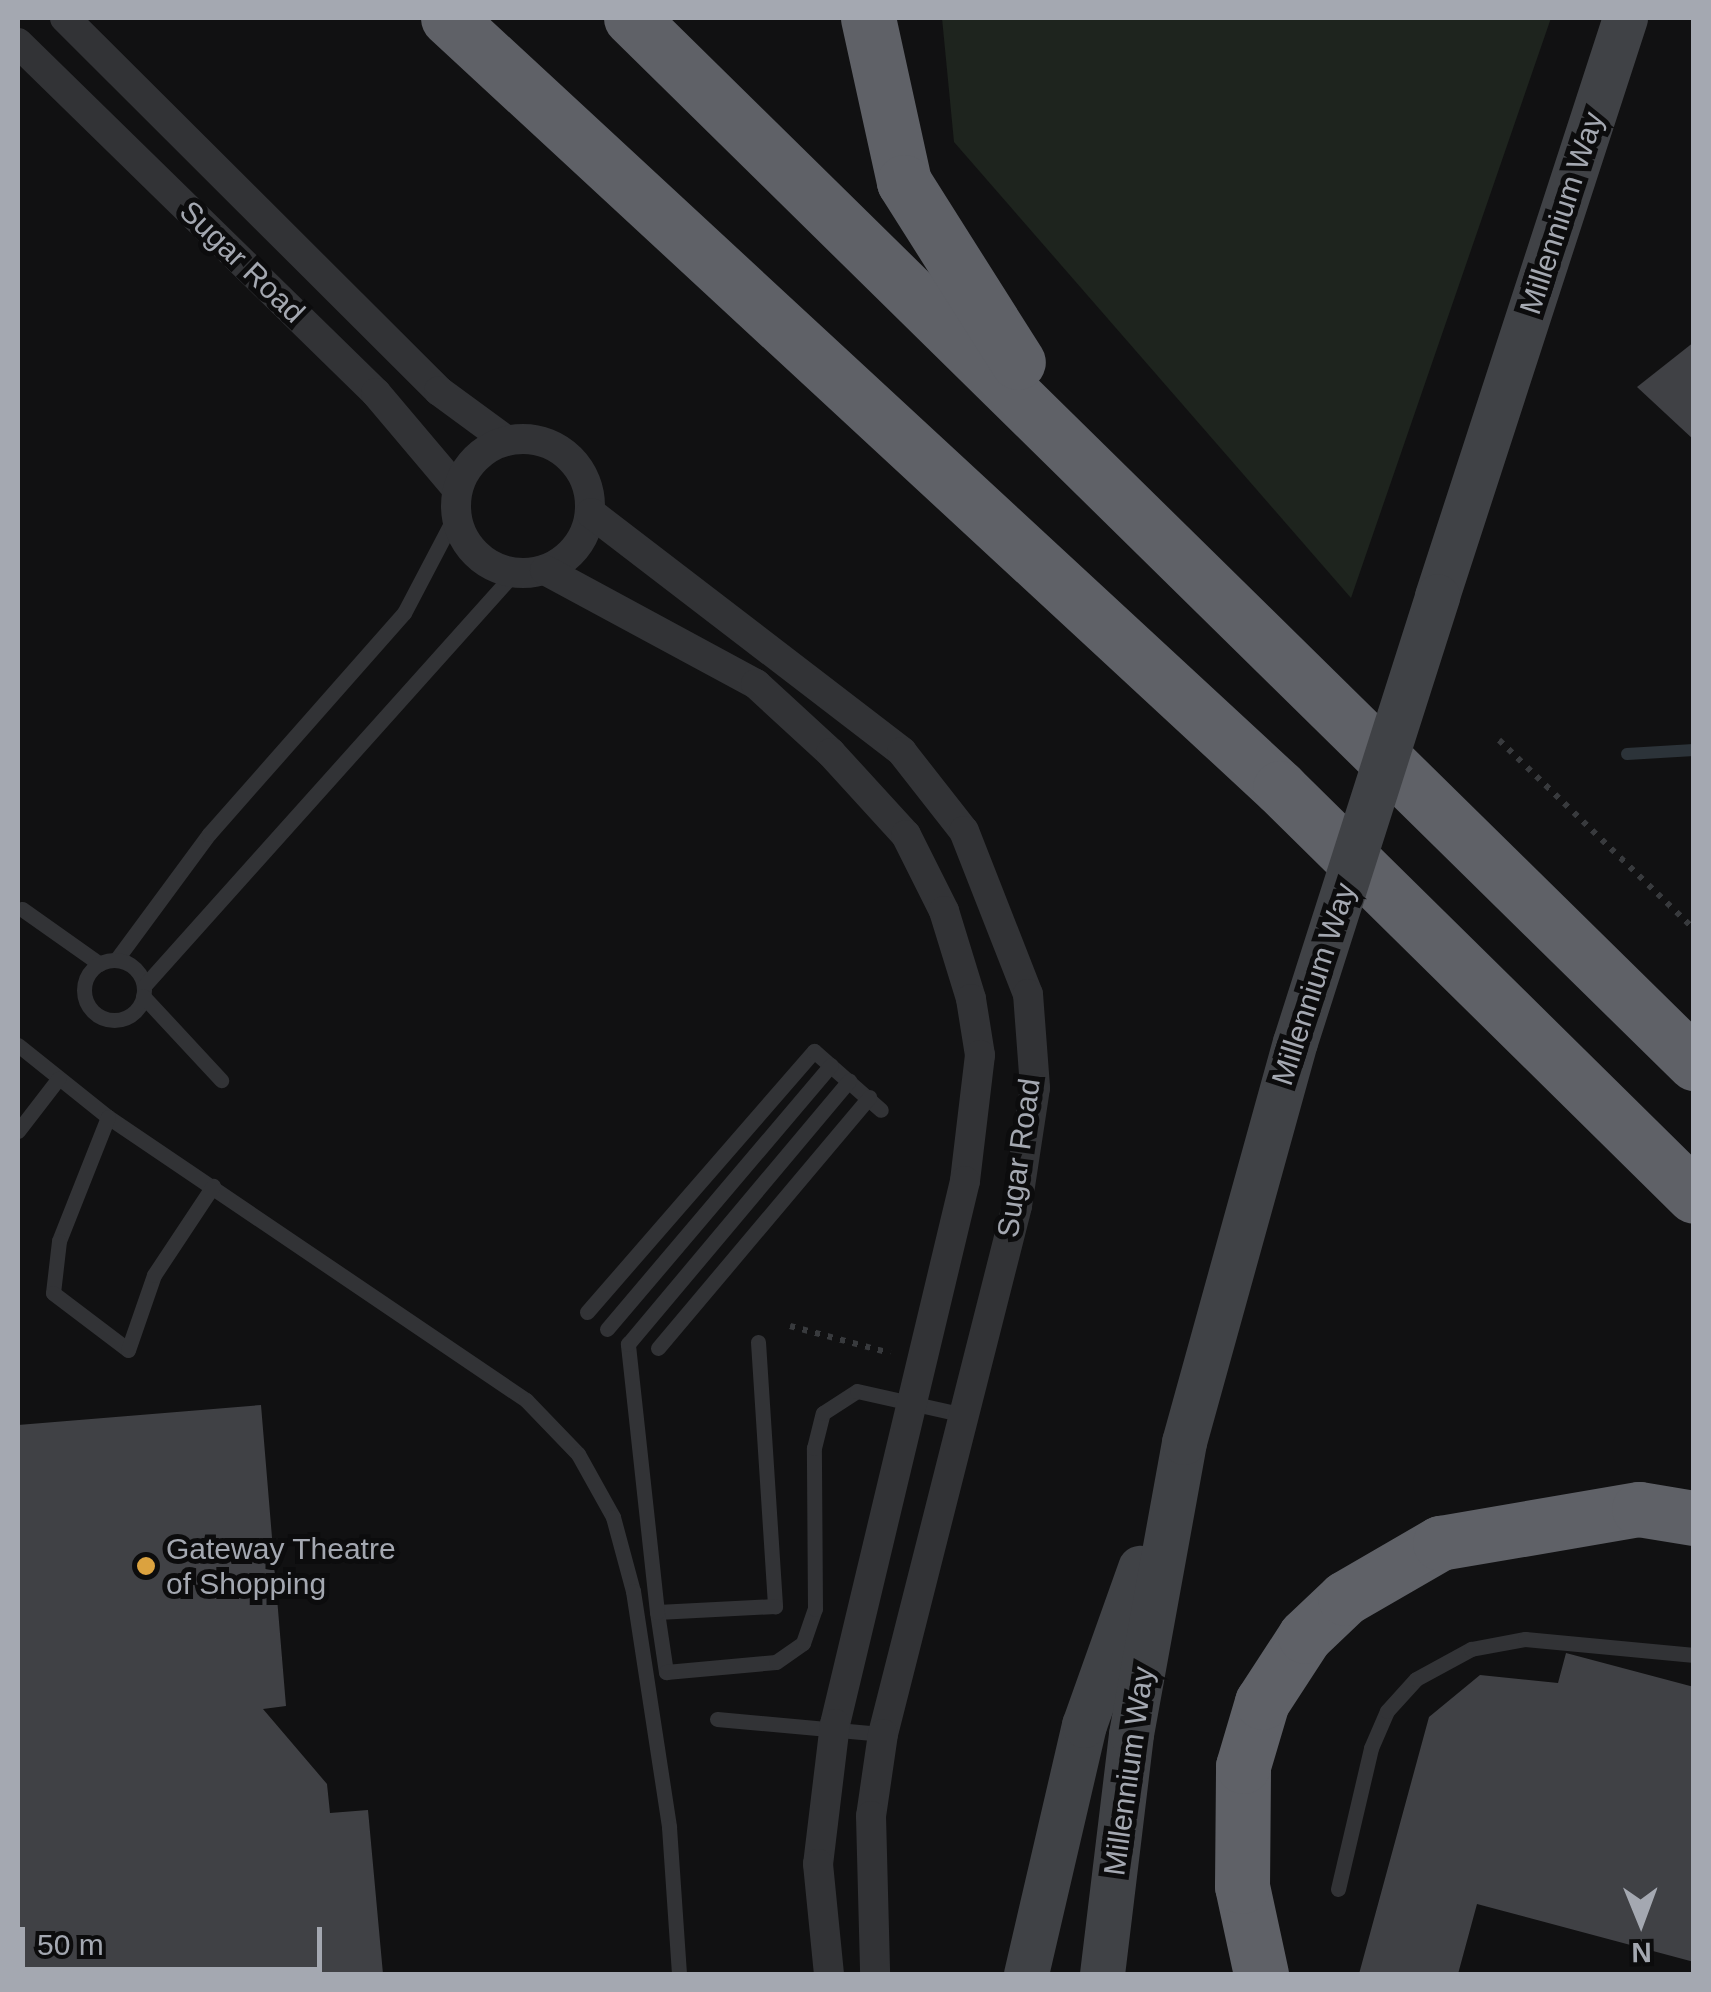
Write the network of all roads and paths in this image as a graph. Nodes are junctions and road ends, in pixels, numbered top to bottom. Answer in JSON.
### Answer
{"nodes":[{"id":1,"x":65,"y":18,"type":"edge"},
{"id":2,"x":448,"y":18,"type":"edge"},
{"id":3,"x":631,"y":18,"type":"edge"},
{"id":4,"x":868,"y":18,"type":"edge"},
{"id":5,"x":1625,"y":18,"type":"edge"},
{"id":6,"x":18,"y":43,"type":"edge"},
{"id":7,"x":507,"y":440,"type":"junction"},
{"id":8,"x":1093,"y":473,"type":"junction"},
{"id":9,"x":456,"y":501,"type":"junction"},
{"id":10,"x":591,"y":513,"type":"junction"},
{"id":11,"x":545,"y":570,"type":"junction"},
{"id":12,"x":514,"y":573,"type":"junction"},
{"id":13,"x":1498,"y":740,"type":"dead end"},
{"id":14,"x":22,"y":909,"type":"dead end"},
{"id":15,"x":1694,"y":929,"type":"edge"},
{"id":16,"x":108,"y":962,"type":"junction"},
{"id":17,"x":144,"y":991,"type":"junction"},
{"id":18,"x":18,"y":1046,"type":"edge"},
{"id":19,"x":1694,"y":1063,"type":"edge"},
{"id":20,"x":832,"y":1065,"type":"junction"},
{"id":21,"x":58,"y":1079,"type":"junction"},
{"id":22,"x":221,"y":1080,"type":"dead end"},
{"id":23,"x":849,"y":1081,"type":"junction"},
{"id":24,"x":869,"y":1098,"type":"junction"},
{"id":25,"x":881,"y":1110,"type":"dead end"},
{"id":26,"x":108,"y":1117,"type":"junction"},
{"id":27,"x":18,"y":1131,"type":"edge"},
{"id":28,"x":213,"y":1186,"type":"junction"},
{"id":29,"x":1694,"y":1196,"type":"edge"},
{"id":30,"x":588,"y":1312,"type":"dead end"},
{"id":31,"x":790,"y":1326,"type":"dead end"},
{"id":32,"x":607,"y":1329,"type":"dead end"},
{"id":33,"x":758,"y":1342,"type":"dead end"},
{"id":34,"x":658,"y":1348,"type":"dead end"},
{"id":35,"x":921,"y":1361,"type":"junction"},
{"id":36,"x":910,"y":1402,"type":"junction"},
{"id":37,"x":964,"y":1415,"type":"junction"},
{"id":38,"x":1184,"y":1442,"type":"junction"},
{"id":39,"x":1694,"y":1518,"type":"edge"},
{"id":40,"x":657,"y":1612,"type":"junction"},
{"id":41,"x":1694,"y":1654,"type":"edge"},
{"id":42,"x":717,"y":1719,"type":"dead end"},
{"id":43,"x":835,"y":1724,"type":"junction"},
{"id":44,"x":883,"y":1734,"type":"junction"},
{"id":45,"x":1338,"y":1890,"type":"dead end"},
{"id":46,"x":678,"y":1974,"type":"edge"},
{"id":47,"x":829,"y":1974,"type":"edge"},
{"id":48,"x":875,"y":1974,"type":"edge"},
{"id":49,"x":1026,"y":1974,"type":"edge"},
{"id":50,"x":1102,"y":1974,"type":"edge"},
{"id":51,"x":1261,"y":1974,"type":"edge"}],
"edges":[{"from":1,"to":7,"type":"street","name":"Sugar Road"},
{"from":2,"to":29,"type":"highway"},
{"from":3,"to":8,"type":"highway"},
{"from":4,"to":8,"type":"highway"},
{"from":5,"to":38,"type":"street","name":"Millennium Way","bridge":true},
{"from":6,"to":9,"type":"street","name":"Sugar Road"},
{"from":7,"to":9,"type":"street"},
{"from":7,"to":10,"type":"street"},
{"from":8,"to":19,"type":"highway"},
{"from":9,"to":12,"type":"street"},
{"from":9,"to":16,"type":"lane"},
{"from":10,"to":11,"type":"street"},
{"from":10,"to":37,"type":"street","name":"Sugar Road"},
{"from":11,"to":12,"type":"street"},
{"from":11,"to":35,"type":"street","name":"Sugar Road"},
{"from":12,"to":17,"type":"lane"},
{"from":13,"to":15,"type":"path"},
{"from":14,"to":16,"type":"lane"},
{"from":16,"to":17,"type":"lane"},
{"from":16,"to":17,"type":"lane"},
{"from":17,"to":22,"type":"lane"},
{"from":18,"to":21,"type":"lane"},
{"from":20,"to":23,"type":"lane"},
{"from":20,"to":30,"type":"lane"},
{"from":20,"to":32,"type":"lane"},
{"from":21,"to":26,"type":"lane"},
{"from":21,"to":27,"type":"lane"},
{"from":23,"to":24,"type":"lane"},
{"from":23,"to":40,"type":"lane"},
{"from":24,"to":25,"type":"lane"},
{"from":24,"to":34,"type":"lane"},
{"from":26,"to":28,"type":"lane"},
{"from":26,"to":28,"type":"lane"},
{"from":28,"to":46,"type":"lane"},
{"from":31,"to":35,"type":"path"},
{"from":33,"to":40,"type":"lane"},
{"from":35,"to":36,"type":"street","name":"Sugar Road"},
{"from":36,"to":37,"type":"lane"},
{"from":36,"to":40,"type":"lane"},
{"from":36,"to":43,"type":"street","name":"Sugar Road"},
{"from":37,"to":44,"type":"street","name":"Sugar Road"},
{"from":38,"to":49,"type":"street"},
{"from":38,"to":50,"type":"street","name":"Millennium Way"},
{"from":39,"to":51,"type":"highway"},
{"from":41,"to":45,"type":"lane"},
{"from":42,"to":43,"type":"lane"},
{"from":43,"to":44,"type":"lane"},
{"from":43,"to":47,"type":"street","name":"Sugar Road"},
{"from":44,"to":48,"type":"street","name":"Sugar Road"}]}
